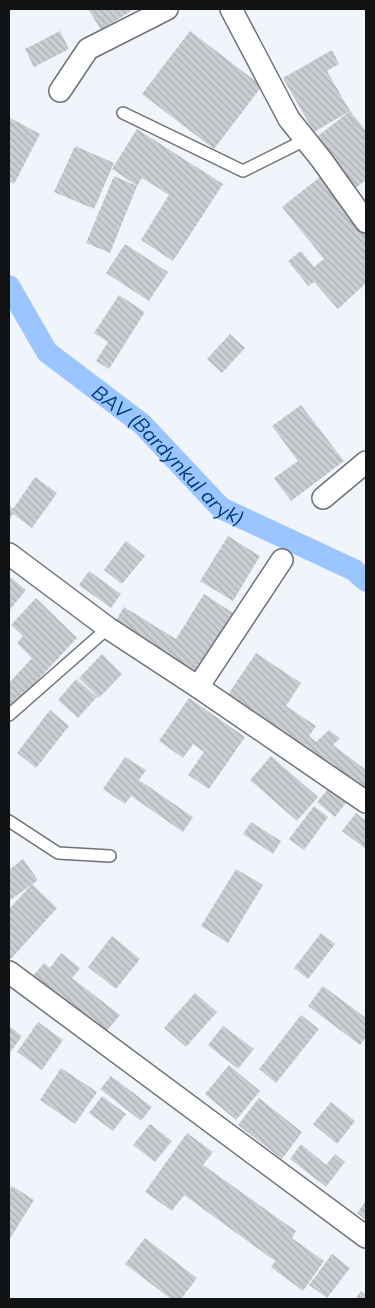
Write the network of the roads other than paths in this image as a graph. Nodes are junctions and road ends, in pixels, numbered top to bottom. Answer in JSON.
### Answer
{"nodes":[{"id":1,"x":167,"y":9,"type":"edge"},
{"id":2,"x":231,"y":9,"type":"edge"},
{"id":3,"x":60,"y":91,"type":"dead end"},
{"id":4,"x":123,"y":113,"type":"dead end"},
{"id":5,"x":306,"y":140,"type":"junction"},
{"id":6,"x":366,"y":222,"type":"edge"},
{"id":7,"x":366,"y":462,"type":"edge"},
{"id":8,"x":323,"y":498,"type":"dead end"},
{"id":9,"x":9,"y":554,"type":"edge"},
{"id":10,"x":282,"y":560,"type":"dead end"},
{"id":11,"x":108,"y":628,"type":"junction"},
{"id":12,"x":198,"y":686,"type":"junction"},
{"id":13,"x":9,"y":715,"type":"edge"},
{"id":14,"x":366,"y":802,"type":"edge"},
{"id":15,"x":9,"y":821,"type":"edge"},
{"id":16,"x":110,"y":856,"type":"dead end"},
{"id":17,"x":9,"y":972,"type":"edge"},
{"id":18,"x":366,"y":1237,"type":"edge"}],
"edges":[{"from":1,"to":3,"type":"street"},
{"from":2,"to":5,"type":"street"},
{"from":4,"to":5,"type":"lane"},
{"from":5,"to":6,"type":"street"},
{"from":7,"to":8,"type":"street"},
{"from":9,"to":11,"type":"street"},
{"from":10,"to":12,"type":"street"},
{"from":11,"to":12,"type":"street"},
{"from":11,"to":13,"type":"lane"},
{"from":12,"to":14,"type":"street"},
{"from":15,"to":16,"type":"lane"},
{"from":17,"to":18,"type":"street"}]}
